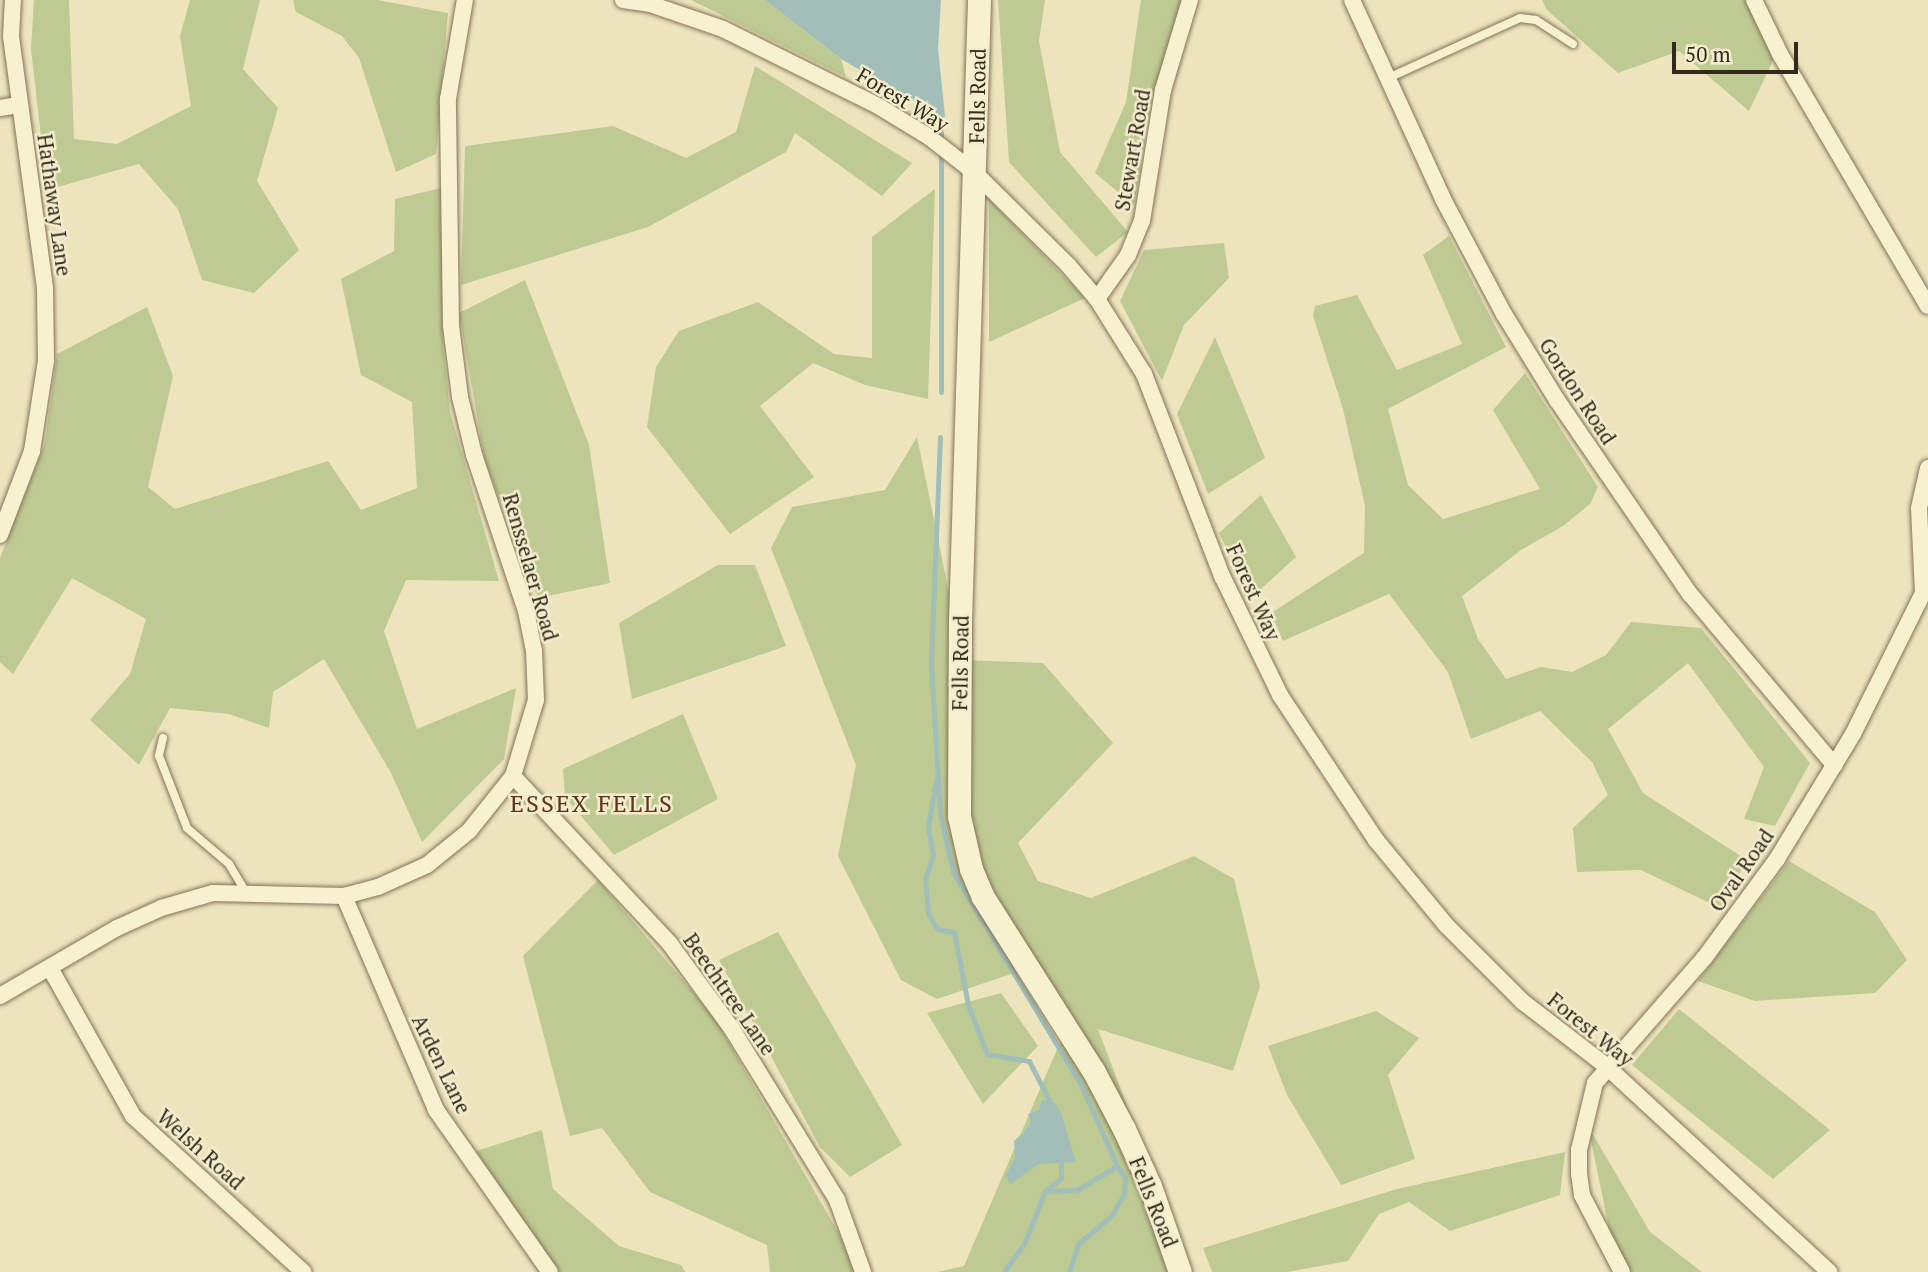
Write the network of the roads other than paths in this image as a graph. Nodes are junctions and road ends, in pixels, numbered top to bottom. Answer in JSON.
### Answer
{"nodes":[{"id":1,"x":13,"y":0,"type":"edge"},
{"id":2,"x":466,"y":0,"type":"edge"},
{"id":3,"x":623,"y":0,"type":"edge"},
{"id":4,"x":979,"y":0,"type":"edge"},
{"id":5,"x":1190,"y":0,"type":"edge"},
{"id":6,"x":1352,"y":0,"type":"edge"},
{"id":7,"x":1754,"y":0,"type":"edge"},
{"id":8,"x":1573,"y":44,"type":"dead end"},
{"id":9,"x":1386,"y":79,"type":"junction"},
{"id":10,"x":19,"y":105,"type":"junction"},
{"id":11,"x":0,"y":108,"type":"edge"},
{"id":12,"x":975,"y":173,"type":"junction"},
{"id":13,"x":1097,"y":299,"type":"junction"},
{"id":14,"x":1928,"y":306,"type":"edge"},
{"id":15,"x":1928,"y":468,"type":"edge"},
{"id":16,"x":0,"y":535,"type":"edge"},
{"id":17,"x":1926,"y":595,"type":"edge"},
{"id":18,"x":163,"y":738,"type":"dead end"},
{"id":19,"x":1834,"y":765,"type":"junction"},
{"id":20,"x":513,"y":776,"type":"junction"},
{"id":21,"x":247,"y":894,"type":"junction"},
{"id":22,"x":344,"y":896,"type":"junction"},
{"id":23,"x":50,"y":968,"type":"junction"},
{"id":24,"x":0,"y":996,"type":"edge"},
{"id":25,"x":1606,"y":1066,"type":"junction"},
{"id":26,"x":303,"y":1272,"type":"edge"},
{"id":27,"x":550,"y":1272,"type":"edge"},
{"id":28,"x":863,"y":1272,"type":"edge"},
{"id":29,"x":1180,"y":1272,"type":"edge"},
{"id":30,"x":1622,"y":1272,"type":"edge"},
{"id":31,"x":1829,"y":1272,"type":"edge"}],
"edges":[{"from":1,"to":10,"type":"street","name":"Hathaway Lane"},
{"from":2,"to":20,"type":"street","name":"Rensselaer Road"},
{"from":3,"to":12,"type":"street","name":"Forest Way"},
{"from":4,"to":12,"type":"street","name":"Fells Road"},
{"from":5,"to":13,"type":"street","name":"Stewart Road"},
{"from":6,"to":9,"type":"street","name":"Gordon Road"},
{"from":7,"to":14,"type":"street"},
{"from":8,"to":9,"type":"lane"},
{"from":9,"to":19,"type":"street","name":"Gordon Road"},
{"from":10,"to":11,"type":"street"},
{"from":10,"to":16,"type":"street","name":"Hathaway Lane"},
{"from":12,"to":13,"type":"street","name":"Forest Way"},
{"from":12,"to":29,"type":"street","name":"Fells Road"},
{"from":13,"to":25,"type":"street","name":"Forest Way"},
{"from":15,"to":17,"type":"street","name":"Oval Road"},
{"from":17,"to":19,"type":"street","name":"Oval Road"},
{"from":18,"to":21,"type":"lane"},
{"from":19,"to":25,"type":"street","name":"Oval Road"},
{"from":20,"to":22,"type":"street","name":"Rensselaer Road"},
{"from":20,"to":28,"type":"street","name":"Beechtree Lane"},
{"from":21,"to":22,"type":"street","name":"Rensselaer Road"},
{"from":21,"to":23,"type":"street","name":"Rensselaer Road"},
{"from":22,"to":27,"type":"street","name":"Arden Lane"},
{"from":23,"to":24,"type":"street","name":"Rensselaer Road"},
{"from":23,"to":26,"type":"street","name":"Welsh Road"},
{"from":25,"to":30,"type":"street","name":"Oval Road"},
{"from":25,"to":31,"type":"street","name":"Forest Way"}]}
